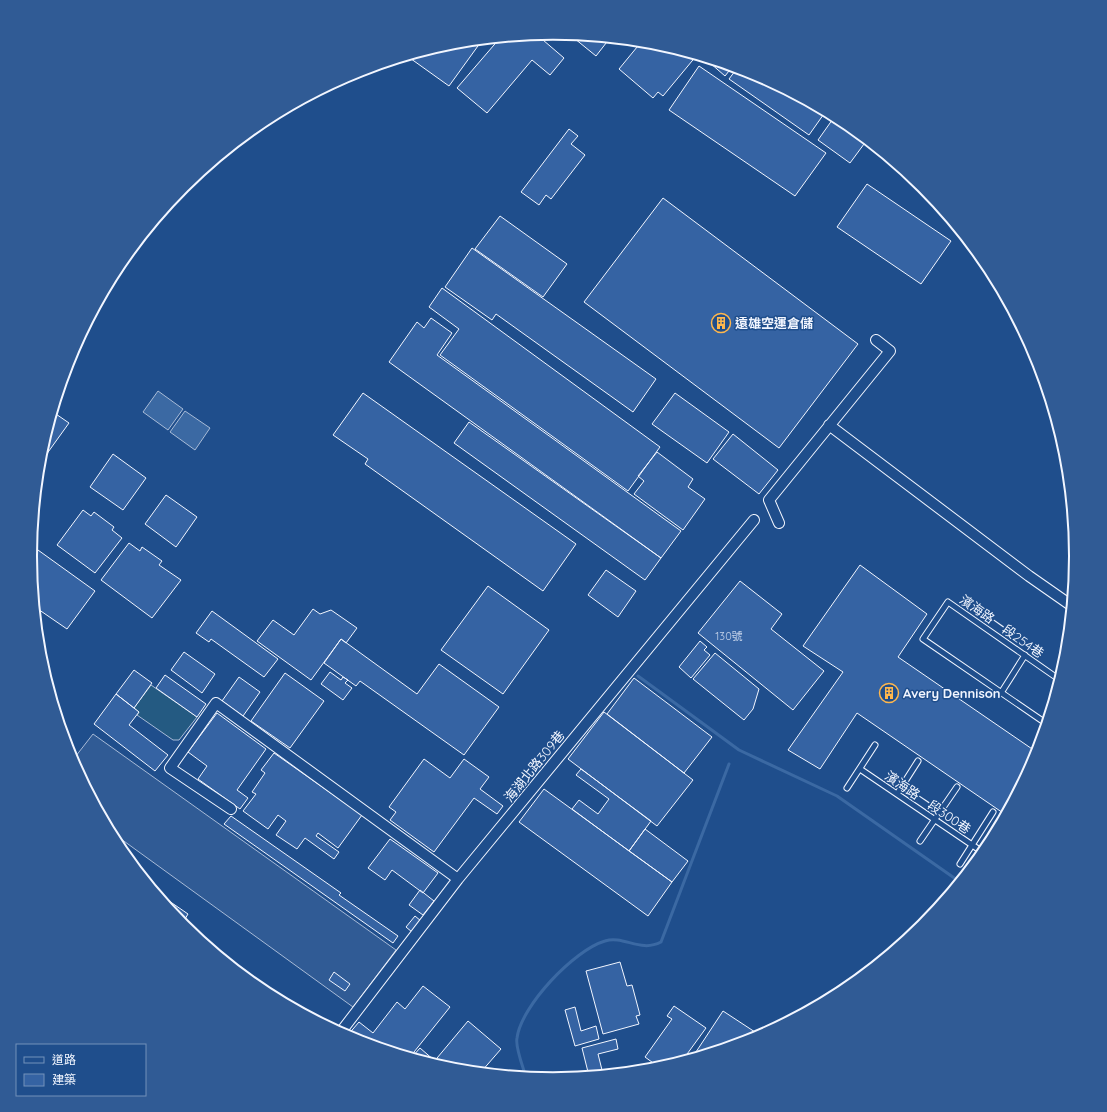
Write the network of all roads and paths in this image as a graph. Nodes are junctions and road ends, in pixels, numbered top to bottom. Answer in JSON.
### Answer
{"nodes":[{"id":1,"x":876,"y":340,"type":"dead end"},
{"id":2,"x":829,"y":425,"type":"junction"},
{"id":3,"x":754,"y":520,"type":"dead end"},
{"id":4,"x":779,"y":523,"type":"dead end"},
{"id":5,"x":1068,"y":603,"type":"edge"},
{"id":6,"x":1025,"y":655,"type":"junction"},
{"id":7,"x":1055,"y":677,"type":"edge"},
{"id":8,"x":1001,"y":693,"type":"junction"},
{"id":9,"x":1043,"y":721,"type":"edge"},
{"id":10,"x":874,"y":745,"type":"dead end"},
{"id":11,"x":918,"y":761,"type":"dead end"},
{"id":12,"x":860,"y":769,"type":"junction"},
{"id":13,"x":956,"y":787,"type":"dead end"},
{"id":14,"x":847,"y":788,"type":"dead end"},
{"id":15,"x":897,"y":794,"type":"junction"},
{"id":16,"x":231,"y":809,"type":"dead end"},
{"id":17,"x":993,"y":812,"type":"dead end"},
{"id":18,"x":934,"y":819,"type":"junction"},
{"id":19,"x":920,"y":840,"type":"dead end"},
{"id":20,"x":972,"y":845,"type":"junction"},
{"id":21,"x":978,"y":849,"type":"edge"},
{"id":22,"x":960,"y":864,"type":"dead end"},
{"id":23,"x":458,"y":879,"type":"junction"},
{"id":24,"x":344,"y":1028,"type":"edge"}],
"edges":[{"from":1,"to":2,"type":"street"},
{"from":2,"to":4,"type":"street"},
{"from":2,"to":5,"type":"street"},
{"from":3,"to":23,"type":"street","name":"海湖北路309巷"},
{"from":6,"to":7,"type":"lane","name":"濱海路一段254巷"},
{"from":6,"to":8,"type":"lane"},
{"from":6,"to":8,"type":"lane","name":"濱海路一段254巷"},
{"from":8,"to":9,"type":"lane"},
{"from":10,"to":12,"type":"lane"},
{"from":11,"to":15,"type":"lane"},
{"from":12,"to":14,"type":"lane"},
{"from":12,"to":15,"type":"lane","name":"濱海路一段300巷"},
{"from":13,"to":18,"type":"lane"},
{"from":15,"to":18,"type":"lane","name":"濱海路一段300巷"},
{"from":16,"to":23,"type":"street"},
{"from":17,"to":20,"type":"lane"},
{"from":18,"to":19,"type":"lane"},
{"from":18,"to":20,"type":"lane","name":"濱海路一段300巷"},
{"from":20,"to":21,"type":"lane","name":"濱海路一段300巷"},
{"from":20,"to":22,"type":"lane"},
{"from":23,"to":24,"type":"street","name":"海湖北路309巷"}]}
